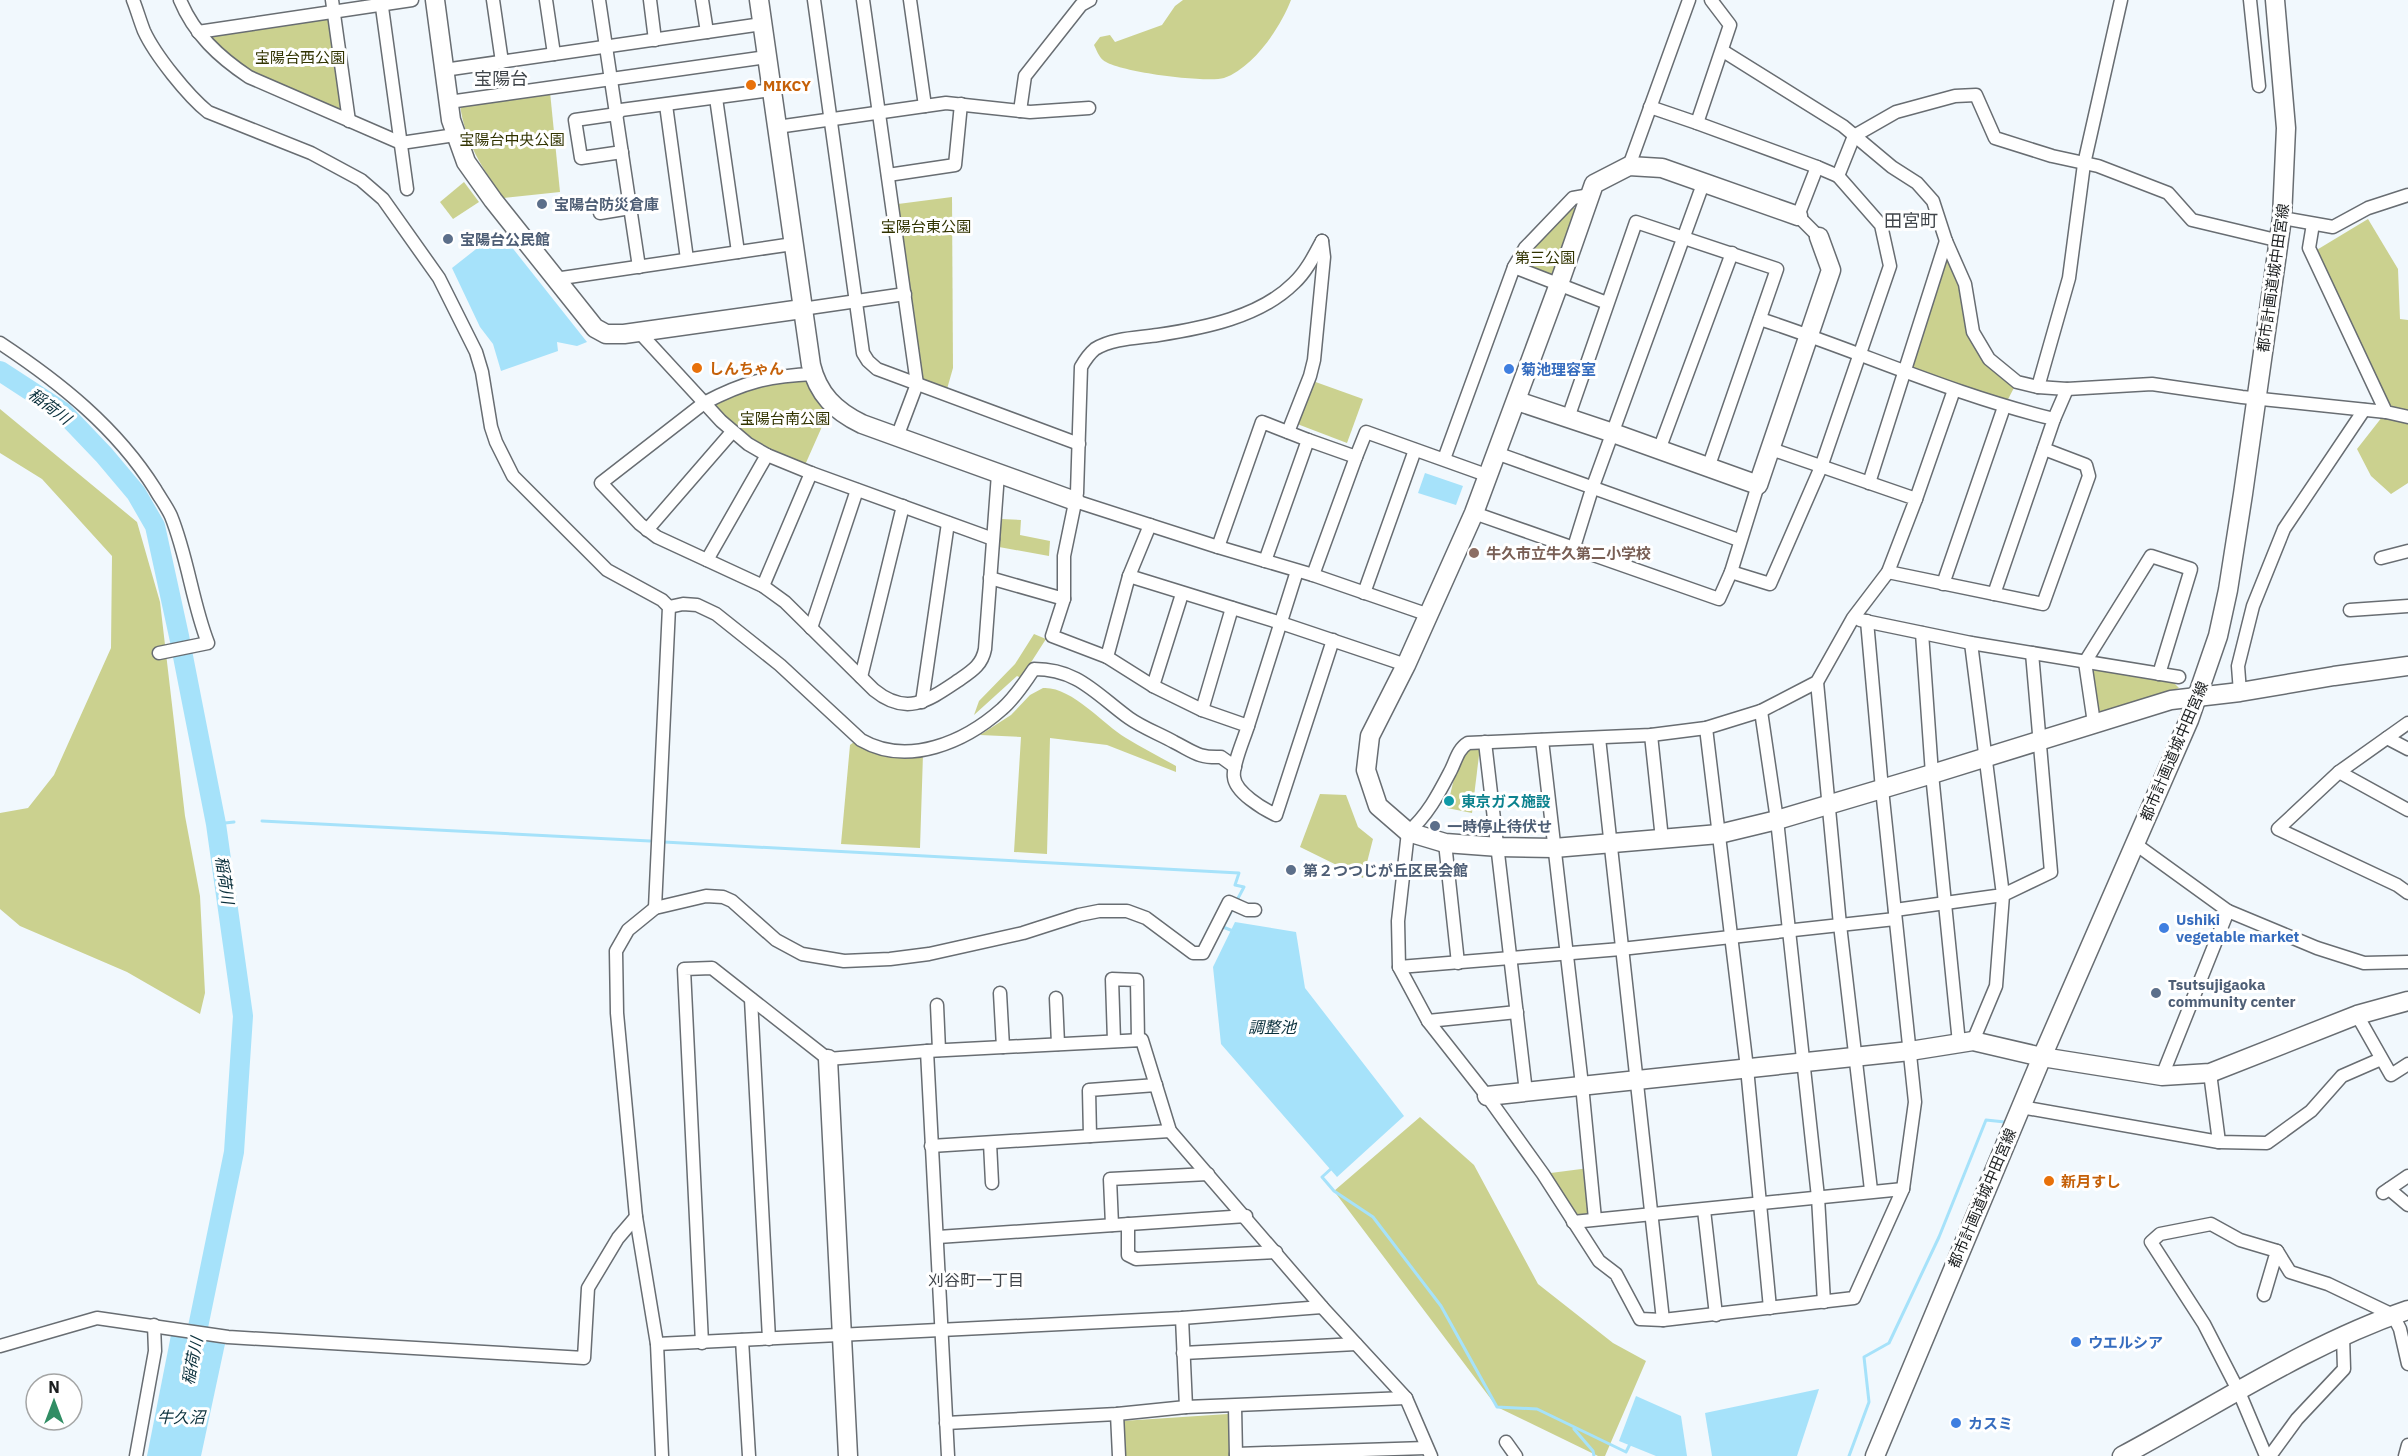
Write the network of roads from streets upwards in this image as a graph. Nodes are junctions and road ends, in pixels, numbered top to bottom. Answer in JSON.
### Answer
{"nodes":[{"id":1,"x":133,"y":0,"type":"edge"},
{"id":2,"x":180,"y":0,"type":"edge"},
{"id":3,"x":412,"y":0,"type":"edge"},
{"id":4,"x":435,"y":0,"type":"edge"},
{"id":5,"x":493,"y":0,"type":"edge"},
{"id":6,"x":546,"y":0,"type":"edge"},
{"id":7,"x":599,"y":0,"type":"edge"},
{"id":8,"x":650,"y":0,"type":"edge"},
{"id":9,"x":702,"y":0,"type":"edge"},
{"id":10,"x":759,"y":0,"type":"edge"},
{"id":11,"x":814,"y":0,"type":"edge"},
{"id":12,"x":863,"y":0,"type":"edge"},
{"id":13,"x":910,"y":0,"type":"edge"},
{"id":14,"x":1090,"y":0,"type":"edge"},
{"id":15,"x":1689,"y":0,"type":"edge"},
{"id":16,"x":1711,"y":0,"type":"edge"},
{"id":17,"x":2121,"y":0,"type":"edge"},
{"id":18,"x":2250,"y":0,"type":"edge"},
{"id":19,"x":2275,"y":0,"type":"edge"},
{"id":20,"x":381,"y":2,"type":"edge"},
{"id":21,"x":333,"y":6,"type":"edge"},
{"id":22,"x":762,"y":24,"type":"junction"},
{"id":23,"x":198,"y":32,"type":"junction"},
{"id":24,"x":706,"y":32,"type":"junction"},
{"id":25,"x":655,"y":40,"type":"junction"},
{"id":26,"x":606,"y":47,"type":"junction"},
{"id":27,"x":1723,"y":51,"type":"junction"},
{"id":28,"x":554,"y":54,"type":"junction"},
{"id":29,"x":766,"y":57,"type":"junction"},
{"id":30,"x":502,"y":62,"type":"junction"},
{"id":31,"x":444,"y":70,"type":"junction"},
{"id":32,"x":610,"y":80,"type":"junction"},
{"id":33,"x":2259,"y":86,"type":"dead end"},
{"id":34,"x":771,"y":90,"type":"junction"},
{"id":35,"x":716,"y":98,"type":"junction"},
{"id":36,"x":449,"y":102,"type":"junction"},
{"id":37,"x":961,"y":104,"type":"junction"},
{"id":38,"x":666,"y":105,"type":"junction"},
{"id":39,"x":925,"y":106,"type":"junction"},
{"id":40,"x":1089,"y":108,"type":"dead end"},
{"id":41,"x":1650,"y":108,"type":"junction"},
{"id":42,"x":1020,"y":111,"type":"junction"},
{"id":43,"x":879,"y":112,"type":"junction"},
{"id":44,"x":617,"y":114,"type":"junction"},
{"id":45,"x":349,"y":120,"type":"junction"},
{"id":46,"x":831,"y":120,"type":"junction"},
{"id":47,"x":1697,"y":123,"type":"junction"},
{"id":48,"x":777,"y":127,"type":"junction"},
{"id":49,"x":455,"y":135,"type":"junction"},
{"id":50,"x":1854,"y":136,"type":"junction"},
{"id":51,"x":401,"y":143,"type":"junction"},
{"id":52,"x":622,"y":152,"type":"junction"},
{"id":53,"x":2084,"y":164,"type":"junction"},
{"id":54,"x":1629,"y":166,"type":"junction"},
{"id":55,"x":1817,"y":167,"type":"junction"},
{"id":56,"x":888,"y":175,"type":"junction"},
{"id":57,"x":1838,"y":176,"type":"junction"},
{"id":58,"x":1703,"y":184,"type":"junction"},
{"id":59,"x":407,"y":189,"type":"dead end"},
{"id":60,"x":1590,"y":195,"type":"junction"},
{"id":61,"x":2408,"y":195,"type":"edge"},
{"id":62,"x":630,"y":208,"type":"junction"},
{"id":63,"x":600,"y":213,"type":"dead end"},
{"id":64,"x":1798,"y":216,"type":"junction"},
{"id":65,"x":2282,"y":218,"type":"junction"},
{"id":66,"x":2313,"y":224,"type":"junction"},
{"id":67,"x":1683,"y":237,"type":"junction"},
{"id":68,"x":1819,"y":237,"type":"joint"},
{"id":69,"x":1946,"y":241,"type":"junction"},
{"id":70,"x":2280,"y":241,"type":"junction"},
{"id":71,"x":793,"y":244,"type":"junction"},
{"id":72,"x":738,"y":252,"type":"junction"},
{"id":73,"x":1732,"y":253,"type":"junction"},
{"id":74,"x":687,"y":260,"type":"junction"},
{"id":75,"x":639,"y":267,"type":"junction"},
{"id":76,"x":1514,"y":267,"type":"junction"},
{"id":77,"x":555,"y":279,"type":"junction"},
{"id":78,"x":1559,"y":284,"type":"junction"},
{"id":79,"x":905,"y":294,"type":"junction"},
{"id":80,"x":856,"y":302,"type":"junction"},
{"id":81,"x":1607,"y":303,"type":"junction"},
{"id":82,"x":802,"y":309,"type":"junction"},
{"id":83,"x":1760,"y":319,"type":"junction"},
{"id":84,"x":639,"y":332,"type":"junction"},
{"id":85,"x":1808,"y":334,"type":"junction"},
{"id":86,"x":0,"y":343,"type":"edge"},
{"id":87,"x":1861,"y":354,"type":"junction"},
{"id":88,"x":813,"y":374,"type":"junction"},
{"id":89,"x":1905,"y":374,"type":"junction"},
{"id":90,"x":917,"y":384,"type":"junction"},
{"id":91,"x":2038,"y":387,"type":"junction"},
{"id":92,"x":2067,"y":389,"type":"junction"},
{"id":93,"x":1954,"y":390,"type":"junction"},
{"id":94,"x":2256,"y":399,"type":"junction"},
{"id":95,"x":1516,"y":401,"type":"junction"},
{"id":96,"x":705,"y":403,"type":"junction"},
{"id":97,"x":2004,"y":407,"type":"junction"},
{"id":98,"x":2364,"y":410,"type":"junction"},
{"id":99,"x":2386,"y":412,"type":"junction"},
{"id":100,"x":2408,"y":417,"type":"edge"},
{"id":101,"x":1568,"y":418,"type":"junction"},
{"id":102,"x":2054,"y":419,"type":"junction"},
{"id":103,"x":732,"y":432,"type":"junction"},
{"id":104,"x":1288,"y":432,"type":"junction"},
{"id":105,"x":1613,"y":433,"type":"junction"},
{"id":106,"x":897,"y":438,"type":"junction"},
{"id":107,"x":1308,"y":440,"type":"junction"},
{"id":108,"x":1079,"y":444,"type":"junction"},
{"id":109,"x":1771,"y":449,"type":"junction"},
{"id":110,"x":2044,"y":449,"type":"junction"},
{"id":111,"x":1415,"y":450,"type":"junction"},
{"id":112,"x":1659,"y":450,"type":"junction"},
{"id":113,"x":1496,"y":453,"type":"junction"},
{"id":114,"x":767,"y":455,"type":"junction"},
{"id":115,"x":1356,"y":457,"type":"junction"},
{"id":116,"x":1444,"y":459,"type":"junction"},
{"id":117,"x":1821,"y":467,"type":"junction"},
{"id":118,"x":1708,"y":468,"type":"junction"},
{"id":119,"x":810,"y":473,"type":"junction"},
{"id":120,"x":998,"y":474,"type":"junction"},
{"id":121,"x":1489,"y":476,"type":"junction"},
{"id":122,"x":1869,"y":483,"type":"junction"},
{"id":123,"x":1758,"y":485,"type":"junction"},
{"id":124,"x":1592,"y":489,"type":"junction"},
{"id":125,"x":857,"y":490,"type":"junction"},
{"id":126,"x":1916,"y":499,"type":"junction"},
{"id":127,"x":1075,"y":501,"type":"junction"},
{"id":128,"x":903,"y":506,"type":"junction"},
{"id":129,"x":1474,"y":513,"type":"junction"},
{"id":130,"x":948,"y":523,"type":"junction"},
{"id":131,"x":1150,"y":525,"type":"junction"},
{"id":132,"x":647,"y":530,"type":"junction"},
{"id":133,"x":993,"y":539,"type":"junction"},
{"id":134,"x":1739,"y":540,"type":"junction"},
{"id":135,"x":1574,"y":547,"type":"junction"},
{"id":136,"x":1218,"y":548,"type":"junction"},
{"id":137,"x":2408,"y":551,"type":"edge"},
{"id":138,"x":2381,"y":558,"type":"dead end"},
{"id":139,"x":707,"y":560,"type":"junction"},
{"id":140,"x":1265,"y":561,"type":"junction"},
{"id":141,"x":1297,"y":571,"type":"junction"},
{"id":142,"x":1731,"y":572,"type":"junction"},
{"id":143,"x":1888,"y":572,"type":"junction"},
{"id":144,"x":1313,"y":575,"type":"junction"},
{"id":145,"x":1129,"y":576,"type":"junction"},
{"id":146,"x":990,"y":578,"type":"junction"},
{"id":147,"x":1943,"y":584,"type":"junction"},
{"id":148,"x":763,"y":586,"type":"junction"},
{"id":149,"x":1364,"y":593,"type":"junction"},
{"id":150,"x":1182,"y":594,"type":"junction"},
{"id":151,"x":1994,"y":594,"type":"junction"},
{"id":152,"x":1064,"y":598,"type":"junction"},
{"id":153,"x":2408,"y":606,"type":"edge"},
{"id":154,"x":669,"y":607,"type":"junction"},
{"id":155,"x":1232,"y":608,"type":"junction"},
{"id":156,"x":2350,"y":610,"type":"dead end"},
{"id":157,"x":1430,"y":615,"type":"junction"},
{"id":158,"x":1853,"y":618,"type":"junction"},
{"id":159,"x":1867,"y":621,"type":"junction"},
{"id":160,"x":1281,"y":623,"type":"junction"},
{"id":161,"x":811,"y":628,"type":"junction"},
{"id":162,"x":1922,"y":633,"type":"junction"},
{"id":163,"x":1333,"y":640,"type":"junction"},
{"id":164,"x":1971,"y":643,"type":"junction"},
{"id":165,"x":159,"y":653,"type":"dead end"},
{"id":166,"x":2032,"y":653,"type":"junction"},
{"id":167,"x":1107,"y":657,"type":"junction"},
{"id":168,"x":2085,"y":662,"type":"junction"},
{"id":169,"x":1406,"y":665,"type":"junction"},
{"id":170,"x":2408,"y":666,"type":"edge"},
{"id":171,"x":2159,"y":674,"type":"junction"},
{"id":172,"x":861,"y":677,"type":"junction"},
{"id":173,"x":2179,"y":677,"type":"dead end"},
{"id":174,"x":1816,"y":682,"type":"junction"},
{"id":175,"x":1153,"y":686,"type":"junction"},
{"id":176,"x":2240,"y":692,"type":"junction"},
{"id":177,"x":2199,"y":696,"type":"junction"},
{"id":178,"x":922,"y":702,"type":"junction"},
{"id":179,"x":1202,"y":711,"type":"junction"},
{"id":180,"x":1761,"y":711,"type":"junction"},
{"id":181,"x":2094,"y":723,"type":"junction"},
{"id":182,"x":2408,"y":723,"type":"edge"},
{"id":183,"x":1248,"y":726,"type":"junction"},
{"id":184,"x":1706,"y":728,"type":"junction"},
{"id":185,"x":1651,"y":735,"type":"junction"},
{"id":186,"x":1599,"y":738,"type":"junction"},
{"id":187,"x":2387,"y":738,"type":"junction"},
{"id":188,"x":1542,"y":740,"type":"junction"},
{"id":189,"x":2040,"y":740,"type":"junction"},
{"id":190,"x":1485,"y":742,"type":"junction"},
{"id":191,"x":2408,"y":749,"type":"edge"},
{"id":192,"x":1986,"y":755,"type":"junction"},
{"id":193,"x":1235,"y":768,"type":"junction"},
{"id":194,"x":2339,"y":772,"type":"junction"},
{"id":195,"x":1932,"y":774,"type":"junction"},
{"id":196,"x":1881,"y":789,"type":"junction"},
{"id":197,"x":1828,"y":805,"type":"junction"},
{"id":198,"x":2408,"y":810,"type":"edge"},
{"id":199,"x":1777,"y":820,"type":"junction"},
{"id":200,"x":1408,"y":832,"type":"junction"},
{"id":201,"x":1719,"y":834,"type":"junction"},
{"id":202,"x":1662,"y":839,"type":"junction"},
{"id":203,"x":1445,"y":843,"type":"junction"},
{"id":204,"x":2134,"y":843,"type":"junction"},
{"id":205,"x":1609,"y":844,"type":"junction"},
{"id":206,"x":1499,"y":847,"type":"junction"},
{"id":207,"x":1554,"y":848,"type":"junction"},
{"id":208,"x":2408,"y":893,"type":"edge"},
{"id":209,"x":2002,"y":895,"type":"junction"},
{"id":210,"x":1947,"y":903,"type":"junction"},
{"id":211,"x":655,"y":908,"type":"junction"},
{"id":212,"x":1255,"y":910,"type":"dead end"},
{"id":213,"x":2228,"y":911,"type":"junction"},
{"id":214,"x":1895,"y":914,"type":"junction"},
{"id":215,"x":1840,"y":925,"type":"junction"},
{"id":216,"x":1789,"y":930,"type":"junction"},
{"id":217,"x":1730,"y":937,"type":"junction"},
{"id":218,"x":1621,"y":949,"type":"junction"},
{"id":219,"x":1566,"y":953,"type":"junction"},
{"id":220,"x":1509,"y":959,"type":"junction"},
{"id":221,"x":2408,"y":962,"type":"edge"},
{"id":222,"x":1458,"y":963,"type":"junction"},
{"id":223,"x":1399,"y":967,"type":"junction"},
{"id":224,"x":1000,"y":993,"type":"dead end"},
{"id":225,"x":1056,"y":998,"type":"dead end"},
{"id":226,"x":750,"y":999,"type":"junction"},
{"id":227,"x":2408,"y":1001,"type":"edge"},
{"id":228,"x":937,"y":1005,"type":"dead end"},
{"id":229,"x":1517,"y":1012,"type":"junction"},
{"id":230,"x":2357,"y":1015,"type":"junction"},
{"id":231,"x":1428,"y":1022,"type":"junction"},
{"id":232,"x":1138,"y":1040,"type":"junction"},
{"id":233,"x":1114,"y":1041,"type":"junction"},
{"id":234,"x":1966,"y":1042,"type":"junction"},
{"id":235,"x":1058,"y":1044,"type":"junction"},
{"id":236,"x":1003,"y":1047,"type":"junction"},
{"id":237,"x":933,"y":1051,"type":"junction"},
{"id":238,"x":1910,"y":1051,"type":"junction"},
{"id":239,"x":1854,"y":1057,"type":"junction"},
{"id":240,"x":2042,"y":1057,"type":"junction"},
{"id":241,"x":828,"y":1059,"type":"junction"},
{"id":242,"x":2382,"y":1059,"type":"junction"},
{"id":243,"x":1801,"y":1061,"type":"junction"},
{"id":244,"x":2408,"y":1064,"type":"edge"},
{"id":245,"x":1747,"y":1068,"type":"junction"},
{"id":246,"x":2210,"y":1073,"type":"junction"},
{"id":247,"x":2162,"y":1077,"type":"junction"},
{"id":248,"x":1636,"y":1080,"type":"junction"},
{"id":249,"x":1156,"y":1085,"type":"junction"},
{"id":250,"x":1582,"y":1085,"type":"junction"},
{"id":251,"x":1526,"y":1092,"type":"junction"},
{"id":252,"x":1486,"y":1096,"type":"junction"},
{"id":253,"x":2021,"y":1107,"type":"junction"},
{"id":254,"x":1170,"y":1131,"type":"junction"},
{"id":255,"x":1090,"y":1136,"type":"junction"},
{"id":256,"x":2219,"y":1142,"type":"junction"},
{"id":257,"x":990,"y":1143,"type":"junction"},
{"id":258,"x":931,"y":1146,"type":"junction"},
{"id":259,"x":1208,"y":1174,"type":"junction"},
{"id":260,"x":2408,"y":1176,"type":"edge"},
{"id":261,"x":992,"y":1183,"type":"dead end"},
{"id":262,"x":1903,"y":1189,"type":"junction"},
{"id":263,"x":1871,"y":1190,"type":"junction"},
{"id":264,"x":1818,"y":1197,"type":"junction"},
{"id":265,"x":1760,"y":1203,"type":"junction"},
{"id":266,"x":2408,"y":1205,"type":"edge"},
{"id":267,"x":1704,"y":1210,"type":"junction"},
{"id":268,"x":1650,"y":1213,"type":"junction"},
{"id":269,"x":1246,"y":1216,"type":"junction"},
{"id":270,"x":636,"y":1217,"type":"junction"},
{"id":271,"x":1595,"y":1219,"type":"junction"},
{"id":272,"x":1573,"y":1222,"type":"junction"},
{"id":273,"x":1128,"y":1224,"type":"junction"},
{"id":274,"x":1112,"y":1225,"type":"junction"},
{"id":275,"x":938,"y":1237,"type":"junction"},
{"id":276,"x":2277,"y":1251,"type":"junction"},
{"id":277,"x":1276,"y":1252,"type":"junction"},
{"id":278,"x":2264,"y":1295,"type":"dead end"},
{"id":279,"x":1824,"y":1302,"type":"junction"},
{"id":280,"x":1322,"y":1307,"type":"junction"},
{"id":281,"x":1770,"y":1308,"type":"junction"},
{"id":282,"x":2401,"y":1313,"type":"edge"},
{"id":283,"x":1716,"y":1315,"type":"junction"},
{"id":284,"x":1182,"y":1318,"type":"junction"},
{"id":285,"x":1663,"y":1320,"type":"junction"},
{"id":286,"x":160,"y":1326,"type":"junction"},
{"id":287,"x":940,"y":1330,"type":"junction"},
{"id":288,"x":842,"y":1334,"type":"junction"},
{"id":289,"x":2343,"y":1336,"type":"junction"},
{"id":290,"x":769,"y":1339,"type":"junction"},
{"id":291,"x":742,"y":1340,"type":"junction"},
{"id":292,"x":702,"y":1343,"type":"junction"},
{"id":293,"x":657,"y":1344,"type":"junction"},
{"id":294,"x":1356,"y":1344,"type":"junction"},
{"id":295,"x":0,"y":1346,"type":"edge"},
{"id":296,"x":1184,"y":1353,"type":"junction"},
{"id":297,"x":2408,"y":1365,"type":"edge"},
{"id":298,"x":2239,"y":1392,"type":"junction"},
{"id":299,"x":1406,"y":1398,"type":"junction"},
{"id":300,"x":1235,"y":1406,"type":"junction"},
{"id":301,"x":1186,"y":1407,"type":"junction"},
{"id":302,"x":1117,"y":1414,"type":"junction"},
{"id":303,"x":946,"y":1423,"type":"junction"},
{"id":304,"x":1506,"y":1442,"type":"dead end"},
{"id":305,"x":2408,"y":1445,"type":"edge"},
{"id":306,"x":1429,"y":1452,"type":"edge"},
{"id":307,"x":1236,"y":1455,"type":"edge"},
{"id":308,"x":136,"y":1456,"type":"edge"},
{"id":309,"x":663,"y":1456,"type":"edge"},
{"id":310,"x":749,"y":1456,"type":"edge"},
{"id":311,"x":848,"y":1456,"type":"edge"},
{"id":312,"x":948,"y":1456,"type":"edge"},
{"id":313,"x":1119,"y":1456,"type":"edge"},
{"id":314,"x":1516,"y":1456,"type":"edge"},
{"id":315,"x":1875,"y":1456,"type":"edge"},
{"id":316,"x":2122,"y":1456,"type":"edge"},
{"id":317,"x":2268,"y":1456,"type":"edge"},
{"id":318,"x":2405,"y":1456,"type":"edge"}],
"edges":[{"from":1,"to":154,"type":"street"},
{"from":2,"to":23,"type":"street"},
{"from":3,"to":20,"type":"street"},
{"from":4,"to":31,"type":"street"},
{"from":5,"to":30,"type":"street"},
{"from":6,"to":28,"type":"street"},
{"from":7,"to":26,"type":"street"},
{"from":8,"to":25,"type":"street"},
{"from":9,"to":24,"type":"street"},
{"from":10,"to":22,"type":"street"},
{"from":11,"to":46,"type":"street"},
{"from":12,"to":43,"type":"street"},
{"from":13,"to":39,"type":"street"},
{"from":14,"to":42,"type":"street"},
{"from":15,"to":41,"type":"street"},
{"from":16,"to":27,"type":"street"},
{"from":17,"to":53,"type":"street"},
{"from":18,"to":33,"type":"street"},
{"from":19,"to":65,"type":"street","name":"都市計画道城中田宮線"},
{"from":20,"to":21,"type":"street"},
{"from":20,"to":51,"type":"street"},
{"from":21,"to":23,"type":"street"},
{"from":21,"to":45,"type":"street"},
{"from":22,"to":24,"type":"street"},
{"from":22,"to":29,"type":"street"},
{"from":23,"to":45,"type":"street"},
{"from":24,"to":25,"type":"street"},
{"from":25,"to":26,"type":"street"},
{"from":26,"to":28,"type":"street"},
{"from":26,"to":32,"type":"street"},
{"from":27,"to":47,"type":"street"},
{"from":27,"to":50,"type":"street"},
{"from":28,"to":30,"type":"street"},
{"from":29,"to":32,"type":"street"},
{"from":29,"to":34,"type":"street"},
{"from":30,"to":31,"type":"street"},
{"from":31,"to":36,"type":"street"},
{"from":32,"to":36,"type":"street"},
{"from":32,"to":44,"type":"street"},
{"from":34,"to":35,"type":"street"},
{"from":34,"to":48,"type":"street"},
{"from":35,"to":38,"type":"street"},
{"from":35,"to":72,"type":"street"},
{"from":36,"to":49,"type":"street"},
{"from":37,"to":39,"type":"street"},
{"from":37,"to":42,"type":"street"},
{"from":37,"to":56,"type":"street"},
{"from":38,"to":44,"type":"street"},
{"from":38,"to":74,"type":"street"},
{"from":39,"to":43,"type":"street"},
{"from":40,"to":42,"type":"street"},
{"from":41,"to":47,"type":"street"},
{"from":41,"to":54,"type":"street"},
{"from":43,"to":46,"type":"street"},
{"from":43,"to":56,"type":"street"},
{"from":44,"to":52,"type":"street"},
{"from":44,"to":52,"type":"street"},
{"from":45,"to":51,"type":"street"},
{"from":46,"to":48,"type":"street"},
{"from":46,"to":80,"type":"street"},
{"from":47,"to":55,"type":"street"},
{"from":48,"to":71,"type":"street"},
{"from":49,"to":51,"type":"street"},
{"from":49,"to":77,"type":"street"},
{"from":50,"to":53,"type":"street"},
{"from":50,"to":57,"type":"street"},
{"from":50,"to":69,"type":"street"},
{"from":51,"to":59,"type":"street"},
{"from":52,"to":62,"type":"street"},
{"from":53,"to":70,"type":"street"},
{"from":53,"to":91,"type":"street"},
{"from":54,"to":58,"type":"street"},
{"from":54,"to":60,"type":"street"},
{"from":55,"to":57,"type":"street"},
{"from":55,"to":64,"type":"street"},
{"from":56,"to":79,"type":"street"},
{"from":57,"to":87,"type":"street"},
{"from":58,"to":64,"type":"street"},
{"from":58,"to":67,"type":"street"},
{"from":60,"to":76,"type":"street"},
{"from":60,"to":78,"type":"street"},
{"from":61,"to":66,"type":"street"},
{"from":62,"to":63,"type":"street"},
{"from":62,"to":75,"type":"street"},
{"from":64,"to":68,"type":"street"},
{"from":65,"to":66,"type":"street"},
{"from":65,"to":70,"type":"street","name":"都市計画道城中田宮線"},
{"from":66,"to":99,"type":"street"},
{"from":67,"to":73,"type":"street"},
{"from":67,"to":81,"type":"street"},
{"from":67,"to":105,"type":"street"},
{"from":68,"to":85,"type":"street"},
{"from":69,"to":89,"type":"street"},
{"from":69,"to":91,"type":"street"},
{"from":70,"to":94,"type":"street","name":"都市計画道城中田宮線"},
{"from":71,"to":72,"type":"street"},
{"from":71,"to":82,"type":"street"},
{"from":72,"to":74,"type":"street"},
{"from":73,"to":83,"type":"street"},
{"from":73,"to":112,"type":"street"},
{"from":74,"to":75,"type":"street"},
{"from":75,"to":77,"type":"street"},
{"from":76,"to":78,"type":"street"},
{"from":76,"to":116,"type":"street"},
{"from":77,"to":84,"type":"street"},
{"from":78,"to":81,"type":"street"},
{"from":78,"to":95,"type":"street"},
{"from":79,"to":80,"type":"street"},
{"from":79,"to":90,"type":"street"},
{"from":80,"to":82,"type":"street"},
{"from":80,"to":90,"type":"street"},
{"from":81,"to":101,"type":"street"},
{"from":82,"to":84,"type":"street"},
{"from":82,"to":88,"type":"street"},
{"from":83,"to":85,"type":"street"},
{"from":83,"to":118,"type":"street"},
{"from":84,"to":96,"type":"street"},
{"from":85,"to":87,"type":"street"},
{"from":85,"to":109,"type":"street"},
{"from":86,"to":165,"type":"street"},
{"from":87,"to":89,"type":"street"},
{"from":87,"to":117,"type":"street"},
{"from":88,"to":96,"type":"street"},
{"from":88,"to":106,"type":"street"},
{"from":89,"to":93,"type":"street"},
{"from":89,"to":122,"type":"street"},
{"from":90,"to":106,"type":"street"},
{"from":90,"to":108,"type":"street"},
{"from":91,"to":92,"type":"street"},
{"from":92,"to":94,"type":"street"},
{"from":92,"to":102,"type":"street"},
{"from":93,"to":97,"type":"street"},
{"from":93,"to":126,"type":"street"},
{"from":94,"to":98,"type":"street"},
{"from":94,"to":177,"type":"street","name":"都市計画道城中田宮線"},
{"from":95,"to":101,"type":"street"},
{"from":95,"to":113,"type":"street"},
{"from":96,"to":103,"type":"street"},
{"from":96,"to":132,"type":"street"},
{"from":97,"to":102,"type":"street"},
{"from":97,"to":147,"type":"street"},
{"from":98,"to":99,"type":"street"},
{"from":98,"to":176,"type":"street"},
{"from":99,"to":100,"type":"street"},
{"from":101,"to":105,"type":"street"},
{"from":102,"to":110,"type":"street"},
{"from":103,"to":114,"type":"street"},
{"from":103,"to":132,"type":"street"},
{"from":104,"to":107,"type":"street"},
{"from":104,"to":108,"type":"street"},
{"from":104,"to":136,"type":"street"},
{"from":105,"to":112,"type":"street"},
{"from":105,"to":124,"type":"street"},
{"from":106,"to":120,"type":"street"},
{"from":107,"to":115,"type":"street"},
{"from":107,"to":140,"type":"street"},
{"from":108,"to":127,"type":"street"},
{"from":109,"to":117,"type":"street"},
{"from":109,"to":123,"type":"street"},
{"from":110,"to":151,"type":"street"},
{"from":110,"to":151,"type":"street"},
{"from":111,"to":115,"type":"street"},
{"from":111,"to":116,"type":"street"},
{"from":111,"to":149,"type":"street"},
{"from":112,"to":118,"type":"street"},
{"from":113,"to":121,"type":"street"},
{"from":113,"to":124,"type":"street"},
{"from":114,"to":119,"type":"street"},
{"from":114,"to":139,"type":"street"},
{"from":115,"to":144,"type":"street"},
{"from":116,"to":121,"type":"street"},
{"from":117,"to":122,"type":"street"},
{"from":117,"to":142,"type":"street"},
{"from":118,"to":123,"type":"street"},
{"from":119,"to":125,"type":"street"},
{"from":119,"to":148,"type":"street"},
{"from":120,"to":127,"type":"street"},
{"from":120,"to":133,"type":"street"},
{"from":121,"to":129,"type":"street"},
{"from":122,"to":126,"type":"street"},
{"from":123,"to":134,"type":"street"},
{"from":124,"to":134,"type":"street"},
{"from":124,"to":135,"type":"street"},
{"from":125,"to":128,"type":"street"},
{"from":125,"to":161,"type":"street"},
{"from":126,"to":143,"type":"street"},
{"from":127,"to":131,"type":"street"},
{"from":127,"to":152,"type":"street"},
{"from":128,"to":130,"type":"street"},
{"from":128,"to":172,"type":"street"},
{"from":129,"to":135,"type":"street"},
{"from":129,"to":157,"type":"street"},
{"from":130,"to":133,"type":"street"},
{"from":130,"to":178,"type":"street"},
{"from":131,"to":136,"type":"street"},
{"from":131,"to":145,"type":"street"},
{"from":132,"to":139,"type":"street"},
{"from":133,"to":146,"type":"street"},
{"from":134,"to":142,"type":"street"},
{"from":135,"to":142,"type":"street"},
{"from":136,"to":140,"type":"street"},
{"from":137,"to":138,"type":"street"},
{"from":139,"to":148,"type":"street"},
{"from":140,"to":141,"type":"street"},
{"from":141,"to":144,"type":"street"},
{"from":141,"to":160,"type":"street"},
{"from":143,"to":147,"type":"street"},
{"from":143,"to":158,"type":"street"},
{"from":144,"to":149,"type":"street"},
{"from":145,"to":150,"type":"street"},
{"from":145,"to":167,"type":"street"},
{"from":146,"to":152,"type":"street"},
{"from":146,"to":178,"type":"street"},
{"from":147,"to":151,"type":"street"},
{"from":148,"to":161,"type":"street"},
{"from":149,"to":157,"type":"street"},
{"from":150,"to":155,"type":"street"},
{"from":150,"to":175,"type":"street"},
{"from":152,"to":167,"type":"street"},
{"from":153,"to":156,"type":"street"},
{"from":154,"to":193,"type":"street"},
{"from":154,"to":211,"type":"street"},
{"from":155,"to":160,"type":"street"},
{"from":155,"to":179,"type":"street"},
{"from":157,"to":169,"type":"street"},
{"from":158,"to":159,"type":"street"},
{"from":158,"to":174,"type":"street"},
{"from":159,"to":162,"type":"street"},
{"from":159,"to":196,"type":"street"},
{"from":160,"to":163,"type":"street"},
{"from":160,"to":183,"type":"street"},
{"from":161,"to":172,"type":"street"},
{"from":162,"to":164,"type":"street"},
{"from":162,"to":195,"type":"street"},
{"from":163,"to":169,"type":"street"},
{"from":163,"to":193,"type":"street"},
{"from":164,"to":166,"type":"street"},
{"from":164,"to":192,"type":"street"},
{"from":166,"to":168,"type":"street"},
{"from":166,"to":189,"type":"street"},
{"from":167,"to":175,"type":"street"},
{"from":168,"to":171,"type":"street"},
{"from":168,"to":171,"type":"street"},
{"from":168,"to":181,"type":"street"},
{"from":169,"to":200,"type":"street"},
{"from":170,"to":176,"type":"street"},
{"from":171,"to":173,"type":"street"},
{"from":172,"to":178,"type":"street"},
{"from":174,"to":180,"type":"street"},
{"from":174,"to":197,"type":"street"},
{"from":175,"to":179,"type":"street"},
{"from":176,"to":177,"type":"street"},
{"from":177,"to":181,"type":"street"},
{"from":177,"to":204,"type":"street","name":"都市計画道城中田宮線"},
{"from":179,"to":183,"type":"street"},
{"from":180,"to":184,"type":"street"},
{"from":180,"to":199,"type":"street"},
{"from":181,"to":189,"type":"street"},
{"from":182,"to":187,"type":"street"},
{"from":183,"to":193,"type":"street"},
{"from":184,"to":185,"type":"street"},
{"from":184,"to":201,"type":"street"},
{"from":185,"to":186,"type":"street"},
{"from":185,"to":202,"type":"street"},
{"from":186,"to":188,"type":"street"},
{"from":186,"to":205,"type":"street"},
{"from":187,"to":191,"type":"street"},
{"from":187,"to":194,"type":"street"},
{"from":188,"to":190,"type":"street"},
{"from":188,"to":207,"type":"street"},
{"from":189,"to":192,"type":"street"},
{"from":189,"to":209,"type":"street"},
{"from":190,"to":200,"type":"street"},
{"from":190,"to":206,"type":"street"},
{"from":192,"to":195,"type":"street"},
{"from":192,"to":209,"type":"street"},
{"from":194,"to":198,"type":"street"},
{"from":194,"to":208,"type":"street"},
{"from":195,"to":196,"type":"street"},
{"from":195,"to":210,"type":"street"},
{"from":196,"to":197,"type":"street"},
{"from":196,"to":214,"type":"street"},
{"from":197,"to":199,"type":"street"},
{"from":197,"to":215,"type":"street"},
{"from":199,"to":201,"type":"street"},
{"from":199,"to":216,"type":"street"},
{"from":200,"to":203,"type":"street"},
{"from":200,"to":223,"type":"street"},
{"from":201,"to":202,"type":"street"},
{"from":201,"to":217,"type":"street"},
{"from":202,"to":205,"type":"street"},
{"from":203,"to":206,"type":"street"},
{"from":203,"to":222,"type":"street"},
{"from":204,"to":213,"type":"street"},
{"from":204,"to":240,"type":"street","name":"都市計画道城中田宮線"},
{"from":205,"to":207,"type":"street"},
{"from":205,"to":218,"type":"street"},
{"from":206,"to":207,"type":"street"},
{"from":206,"to":220,"type":"street"},
{"from":207,"to":219,"type":"street"},
{"from":209,"to":210,"type":"street"},
{"from":209,"to":234,"type":"street"},
{"from":210,"to":214,"type":"street"},
{"from":210,"to":234,"type":"street"},
{"from":211,"to":212,"type":"street"},
{"from":211,"to":270,"type":"street"},
{"from":213,"to":221,"type":"street"},
{"from":213,"to":247,"type":"street"},
{"from":214,"to":215,"type":"street"},
{"from":214,"to":238,"type":"street"},
{"from":215,"to":216,"type":"street"},
{"from":215,"to":239,"type":"street"},
{"from":216,"to":217,"type":"street"},
{"from":216,"to":243,"type":"street"},
{"from":217,"to":218,"type":"street"},
{"from":217,"to":245,"type":"street"},
{"from":218,"to":219,"type":"street"},
{"from":218,"to":248,"type":"street"},
{"from":219,"to":220,"type":"street"},
{"from":219,"to":250,"type":"street"},
{"from":220,"to":222,"type":"street"},
{"from":220,"to":229,"type":"street"},
{"from":222,"to":223,"type":"street"},
{"from":223,"to":231,"type":"street"},
{"from":224,"to":236,"type":"street"},
{"from":225,"to":235,"type":"street"},
{"from":226,"to":241,"type":"street"},
{"from":226,"to":290,"type":"street"},
{"from":226,"to":292,"type":"street"},
{"from":227,"to":230,"type":"street"},
{"from":228,"to":237,"type":"street"},
{"from":229,"to":231,"type":"street"},
{"from":229,"to":251,"type":"street"},
{"from":230,"to":242,"type":"street"},
{"from":230,"to":246,"type":"street"},
{"from":231,"to":252,"type":"street"},
{"from":232,"to":233,"type":"street"},
{"from":232,"to":233,"type":"street"},
{"from":232,"to":249,"type":"street"},
{"from":233,"to":235,"type":"street"},
{"from":234,"to":238,"type":"street"},
{"from":234,"to":240,"type":"street"},
{"from":235,"to":236,"type":"street"},
{"from":236,"to":237,"type":"street"},
{"from":237,"to":241,"type":"street"},
{"from":237,"to":258,"type":"street"},
{"from":238,"to":239,"type":"street"},
{"from":238,"to":262,"type":"street"},
{"from":239,"to":243,"type":"street"},
{"from":239,"to":263,"type":"street"},
{"from":240,"to":247,"type":"street"},
{"from":240,"to":253,"type":"street","name":"都市計画道城中田宮線"},
{"from":241,"to":288,"type":"street"},
{"from":242,"to":244,"type":"street"},
{"from":242,"to":256,"type":"street"},
{"from":243,"to":245,"type":"street"},
{"from":243,"to":264,"type":"street"},
{"from":245,"to":248,"type":"street"},
{"from":245,"to":265,"type":"street"},
{"from":246,"to":247,"type":"street"},
{"from":246,"to":256,"type":"street"},
{"from":248,"to":250,"type":"street"},
{"from":248,"to":268,"type":"street"},
{"from":249,"to":254,"type":"street"},
{"from":249,"to":255,"type":"street"},
{"from":250,"to":251,"type":"street"},
{"from":250,"to":271,"type":"street"},
{"from":251,"to":252,"type":"street"},
{"from":252,"to":272,"type":"street"},
{"from":253,"to":256,"type":"street"},
{"from":253,"to":315,"type":"street","name":"都市計画道城中田宮線"},
{"from":254,"to":255,"type":"street"},
{"from":254,"to":259,"type":"street"},
{"from":255,"to":257,"type":"street"},
{"from":257,"to":258,"type":"street"},
{"from":257,"to":261,"type":"street"},
{"from":258,"to":275,"type":"street"},
{"from":259,"to":269,"type":"street"},
{"from":259,"to":274,"type":"street"},
{"from":260,"to":266,"type":"street"},
{"from":262,"to":263,"type":"street"},
{"from":262,"to":279,"type":"street"},
{"from":263,"to":264,"type":"street"},
{"from":264,"to":265,"type":"street"},
{"from":264,"to":279,"type":"street"},
{"from":265,"to":267,"type":"street"},
{"from":265,"to":281,"type":"street"},
{"from":267,"to":268,"type":"street"},
{"from":267,"to":283,"type":"street"},
{"from":268,"to":271,"type":"street"},
{"from":268,"to":285,"type":"street"},
{"from":269,"to":273,"type":"street"},
{"from":269,"to":277,"type":"street"},
{"from":270,"to":286,"type":"street"},
{"from":270,"to":293,"type":"street"},
{"from":271,"to":272,"type":"street"},
{"from":272,"to":285,"type":"street"},
{"from":273,"to":274,"type":"street"},
{"from":273,"to":277,"type":"street"},
{"from":274,"to":275,"type":"street"},
{"from":275,"to":287,"type":"street"},
{"from":276,"to":278,"type":"street"},
{"from":276,"to":282,"type":"street"},
{"from":276,"to":298,"type":"street"},
{"from":277,"to":280,"type":"street"},
{"from":279,"to":281,"type":"street"},
{"from":280,"to":284,"type":"street"},
{"from":280,"to":294,"type":"street"},
{"from":281,"to":283,"type":"street"},
{"from":282,"to":289,"type":"street"},
{"from":282,"to":297,"type":"street"},
{"from":283,"to":285,"type":"street"},
{"from":284,"to":287,"type":"street"},
{"from":284,"to":296,"type":"street"},
{"from":286,"to":295,"type":"street"},
{"from":286,"to":308,"type":"street"},
{"from":287,"to":288,"type":"street"},
{"from":287,"to":303,"type":"street"},
{"from":288,"to":290,"type":"street"},
{"from":288,"to":311,"type":"street"},
{"from":289,"to":298,"type":"street"},
{"from":289,"to":317,"type":"street"},
{"from":290,"to":291,"type":"street"},
{"from":291,"to":292,"type":"street"},
{"from":291,"to":310,"type":"street"},
{"from":292,"to":293,"type":"street"},
{"from":293,"to":309,"type":"street"},
{"from":294,"to":296,"type":"street"},
{"from":294,"to":299,"type":"street"},
{"from":296,"to":301,"type":"street"},
{"from":298,"to":316,"type":"street"},
{"from":298,"to":317,"type":"street"},
{"from":299,"to":300,"type":"street"},
{"from":299,"to":306,"type":"street"},
{"from":300,"to":301,"type":"street"},
{"from":300,"to":307,"type":"street"},
{"from":301,"to":302,"type":"street"},
{"from":302,"to":303,"type":"street"},
{"from":302,"to":313,"type":"street"},
{"from":303,"to":312,"type":"street"},
{"from":304,"to":314,"type":"street"},
{"from":305,"to":318,"type":"street"},
{"from":306,"to":307,"type":"street"}]}
